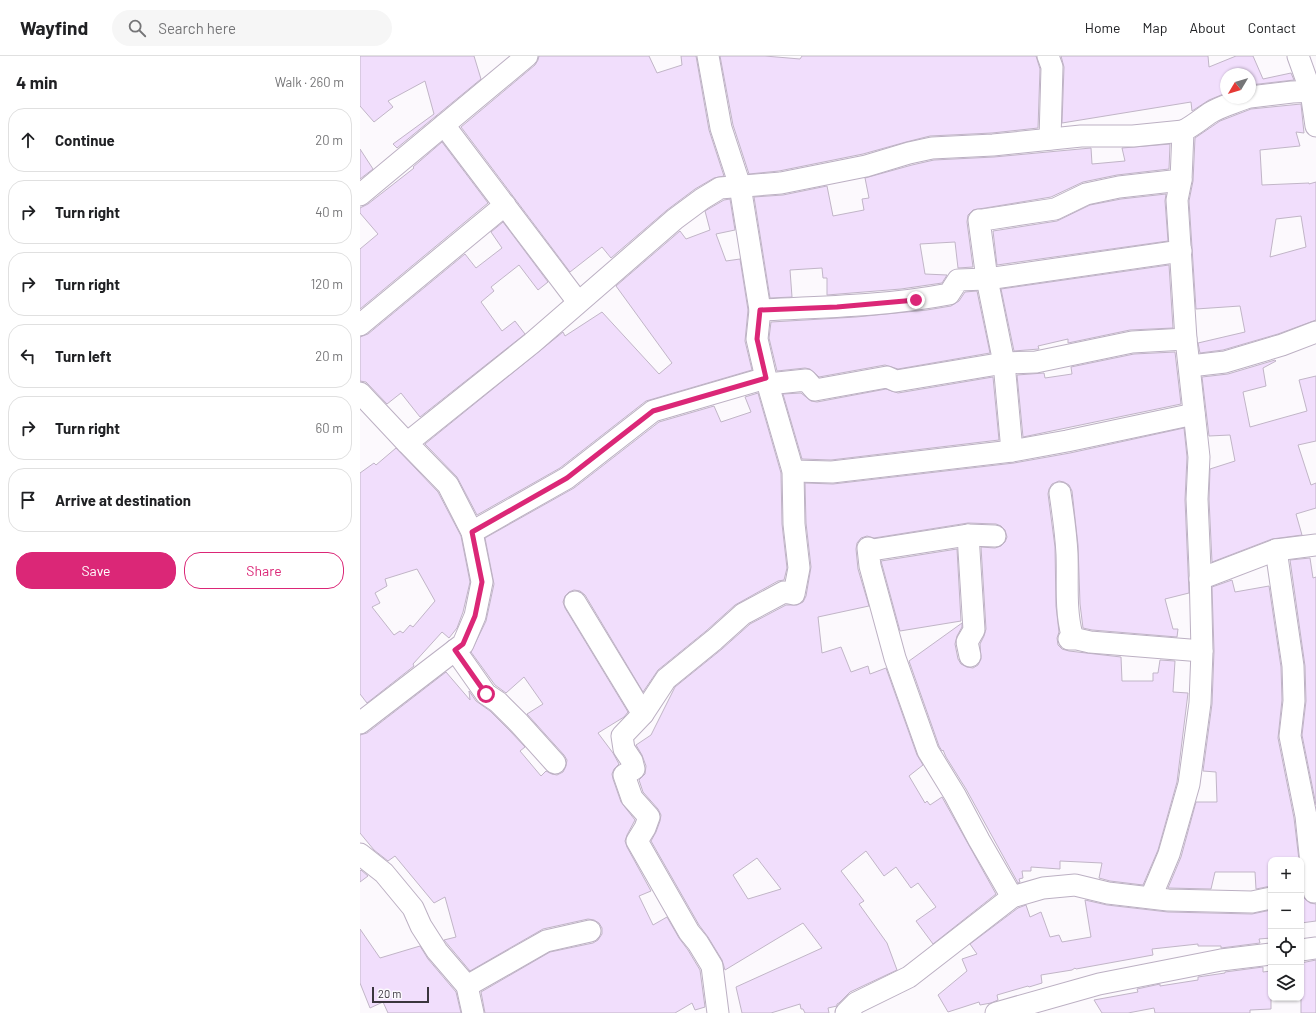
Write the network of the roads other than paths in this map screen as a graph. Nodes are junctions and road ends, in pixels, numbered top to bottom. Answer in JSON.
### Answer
{"nodes":[{"id":1,"x":708,"y":56,"type":"edge"},
{"id":2,"x":1048,"y":56,"type":"edge"},
{"id":3,"x":1298,"y":56,"type":"edge"},
{"id":4,"x":515,"y":60,"type":"edge"},
{"id":5,"x":1314,"y":92,"type":"edge"},
{"id":6,"x":1256,"y":96,"type":"edge"},
{"id":7,"x":1231,"y":104,"type":"edge"},
{"id":8,"x":444,"y":125,"type":"junction"},
{"id":9,"x":1316,"y":126,"type":"edge"},
{"id":10,"x":1183,"y":131,"type":"junction"},
{"id":11,"x":1050,"y":139,"type":"junction"},
{"id":12,"x":1181,"y":180,"type":"junction"},
{"id":13,"x":740,"y":186,"type":"junction"},
{"id":14,"x":360,"y":194,"type":"edge"},
{"id":15,"x":506,"y":205,"type":"junction"},
{"id":16,"x":1181,"y":251,"type":"junction"},
{"id":17,"x":986,"y":279,"type":"junction"},
{"id":18,"x":578,"y":302,"type":"junction"},
{"id":19,"x":760,"y":310,"type":"junction"},
{"id":20,"x":360,"y":325,"type":"edge"},
{"id":21,"x":1316,"y":332,"type":"edge"},
{"id":22,"x":1186,"y":339,"type":"junction"},
{"id":23,"x":1004,"y":364,"type":"junction"},
{"id":24,"x":1190,"y":366,"type":"junction"},
{"id":25,"x":767,"y":381,"type":"junction"},
{"id":26,"x":360,"y":393,"type":"edge"},
{"id":27,"x":1194,"y":414,"type":"junction"},
{"id":28,"x":407,"y":444,"type":"junction"},
{"id":29,"x":1012,"y":451,"type":"junction"},
{"id":30,"x":793,"y":471,"type":"junction"},
{"id":31,"x":1060,"y":493,"type":"dead end"},
{"id":32,"x":472,"y":532,"type":"junction"},
{"id":33,"x":968,"y":535,"type":"junction"},
{"id":34,"x":995,"y":536,"type":"dead end"},
{"id":35,"x":1316,"y":545,"type":"edge"},
{"id":36,"x":1276,"y":550,"type":"junction"},
{"id":37,"x":1200,"y":579,"type":"junction"},
{"id":38,"x":575,"y":602,"type":"dead end"},
{"id":39,"x":455,"y":650,"type":"junction"},
{"id":40,"x":1202,"y":651,"type":"junction"},
{"id":41,"x":970,"y":656,"type":"dead end"},
{"id":42,"x":643,"y":714,"type":"junction"},
{"id":43,"x":360,"y":723,"type":"edge"},
{"id":44,"x":554,"y":763,"type":"dead end"},
{"id":45,"x":360,"y":854,"type":"edge"},
{"id":46,"x":1310,"y":893,"type":"edge"},
{"id":47,"x":1012,"y":897,"type":"junction"},
{"id":48,"x":1151,"y":897,"type":"junction"},
{"id":49,"x":1268,"y":899,"type":"edge"},
{"id":50,"x":590,"y":931,"type":"dead end"},
{"id":51,"x":1316,"y":948,"type":"edge"},
{"id":52,"x":1304,"y":950,"type":"edge"},
{"id":53,"x":1268,"y":954,"type":"edge"},
{"id":54,"x":467,"y":986,"type":"junction"},
{"id":55,"x":472,"y":1013,"type":"edge"},
{"id":56,"x":718,"y":1013,"type":"edge"},
{"id":57,"x":846,"y":1013,"type":"edge"},
{"id":58,"x":996,"y":1013,"type":"edge"}],
"edges":[{"from":1,"to":13,"type":"street"},
{"from":2,"to":11,"type":"street"},
{"from":3,"to":5,"type":"street"},
{"from":4,"to":8,"type":"street"},
{"from":5,"to":6,"type":"street"},
{"from":5,"to":9,"type":"street"},
{"from":7,"to":10,"type":"street"},
{"from":8,"to":14,"type":"street"},
{"from":8,"to":15,"type":"street"},
{"from":10,"to":11,"type":"street"},
{"from":10,"to":12,"type":"street"},
{"from":11,"to":13,"type":"street"},
{"from":12,"to":16,"type":"street"},
{"from":12,"to":17,"type":"street"},
{"from":13,"to":18,"type":"street"},
{"from":13,"to":19,"type":"street"},
{"from":15,"to":18,"type":"street"},
{"from":15,"to":20,"type":"street"},
{"from":16,"to":17,"type":"street"},
{"from":16,"to":22,"type":"street"},
{"from":17,"to":19,"type":"street"},
{"from":17,"to":23,"type":"street"},
{"from":18,"to":28,"type":"street"},
{"from":19,"to":25,"type":"street"},
{"from":21,"to":24,"type":"street"},
{"from":22,"to":23,"type":"street"},
{"from":22,"to":24,"type":"street"},
{"from":23,"to":25,"type":"street"},
{"from":23,"to":29,"type":"street"},
{"from":24,"to":27,"type":"street"},
{"from":25,"to":30,"type":"street"},
{"from":25,"to":32,"type":"street"},
{"from":26,"to":28,"type":"street"},
{"from":27,"to":29,"type":"street"},
{"from":27,"to":37,"type":"street"},
{"from":28,"to":32,"type":"street"},
{"from":29,"to":30,"type":"street"},
{"from":30,"to":42,"type":"street"},
{"from":31,"to":40,"type":"street"},
{"from":32,"to":39,"type":"street"},
{"from":33,"to":34,"type":"street"},
{"from":33,"to":41,"type":"street"},
{"from":33,"to":47,"type":"street"},
{"from":35,"to":36,"type":"street"},
{"from":36,"to":37,"type":"street"},
{"from":36,"to":46,"type":"street"},
{"from":37,"to":40,"type":"street"},
{"from":38,"to":42,"type":"street"},
{"from":39,"to":43,"type":"street"},
{"from":39,"to":44,"type":"street"},
{"from":40,"to":48,"type":"street"},
{"from":42,"to":56,"type":"street"},
{"from":45,"to":54,"type":"street"},
{"from":47,"to":48,"type":"street"},
{"from":47,"to":57,"type":"street"},
{"from":48,"to":49,"type":"street"},
{"from":50,"to":54,"type":"street"},
{"from":51,"to":52,"type":"street"},
{"from":53,"to":58,"type":"street"},
{"from":54,"to":55,"type":"street"}]}
